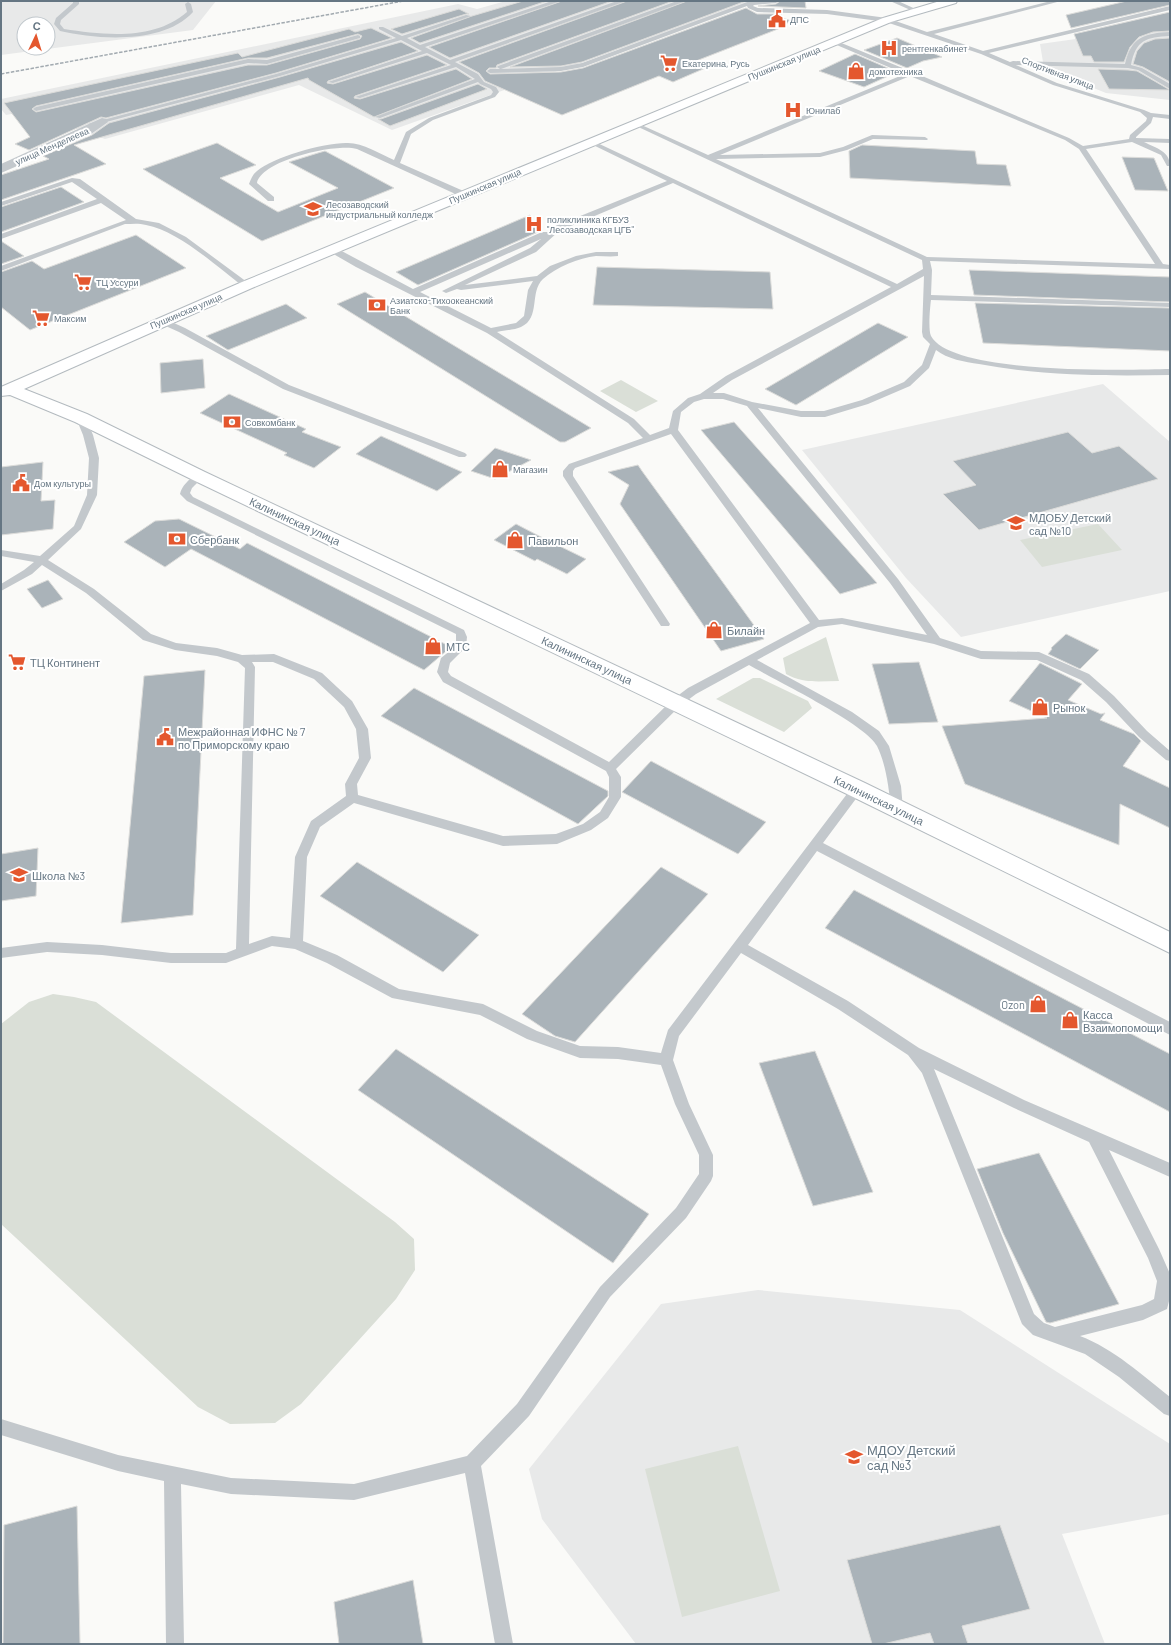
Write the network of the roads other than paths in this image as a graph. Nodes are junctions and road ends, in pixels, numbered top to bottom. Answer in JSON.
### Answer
{"nodes":[{"id":1,"x":76,"y":1,"type":"edge"},
{"id":2,"x":558,"y":1,"type":"edge"},
{"id":3,"x":623,"y":1,"type":"edge"},
{"id":4,"x":682,"y":1,"type":"edge"},
{"id":5,"x":776,"y":1,"type":"edge"},
{"id":6,"x":893,"y":1,"type":"edge"},
{"id":7,"x":952,"y":1,"type":"edge"},
{"id":8,"x":1058,"y":1,"type":"edge"},
{"id":9,"x":752,"y":2,"type":"edge"},
{"id":10,"x":188,"y":4,"type":"dead end"},
{"id":11,"x":1170,"y":8,"type":"edge"},
{"id":12,"x":917,"y":11,"type":"junction"},
{"id":13,"x":468,"y":16,"type":"dead end"},
{"id":14,"x":887,"y":20,"type":"junction"},
{"id":15,"x":381,"y":28,"type":"dead end"},
{"id":16,"x":926,"y":34,"type":"junction"},
{"id":17,"x":1170,"y":34,"type":"edge"},
{"id":18,"x":358,"y":37,"type":"dead end"},
{"id":19,"x":400,"y":38,"type":"junction"},
{"id":20,"x":834,"y":42,"type":"junction"},
{"id":21,"x":419,"y":47,"type":"junction"},
{"id":22,"x":428,"y":51,"type":"junction"},
{"id":23,"x":983,"y":53,"type":"junction"},
{"id":24,"x":449,"y":62,"type":"junction"},
{"id":25,"x":1004,"y":62,"type":"junction"},
{"id":26,"x":457,"y":65,"type":"junction"},
{"id":27,"x":1128,"y":66,"type":"junction"},
{"id":28,"x":273,"y":68,"type":"junction"},
{"id":29,"x":490,"y":71,"type":"junction"},
{"id":30,"x":912,"y":73,"type":"junction"},
{"id":31,"x":478,"y":77,"type":"junction"},
{"id":32,"x":331,"y":82,"type":"dead end"},
{"id":33,"x":1170,"y":87,"type":"edge"},
{"id":34,"x":358,"y":97,"type":"dead end"},
{"id":35,"x":36,"y":109,"type":"dead end"},
{"id":36,"x":1149,"y":115,"type":"junction"},
{"id":37,"x":378,"y":117,"type":"dead end"},
{"id":38,"x":1170,"y":117,"type":"edge"},
{"id":39,"x":102,"y":122,"type":"junction"},
{"id":40,"x":635,"y":124,"type":"junction"},
{"id":41,"x":86,"y":126,"type":"dead end"},
{"id":42,"x":924,"y":139,"type":"dead end"},
{"id":43,"x":1133,"y":140,"type":"junction"},
{"id":44,"x":1170,"y":141,"type":"edge"},
{"id":45,"x":591,"y":142,"type":"junction"},
{"id":46,"x":1082,"y":148,"type":"junction"},
{"id":47,"x":709,"y":157,"type":"junction"},
{"id":48,"x":396,"y":164,"type":"junction"},
{"id":49,"x":1170,"y":164,"type":"edge"},
{"id":50,"x":1,"y":169,"type":"edge"},
{"id":51,"x":672,"y":181,"type":"junction"},
{"id":52,"x":464,"y":195,"type":"junction"},
{"id":53,"x":272,"y":198,"type":"dead end"},
{"id":54,"x":102,"y":200,"type":"junction"},
{"id":55,"x":1,"y":204,"type":"edge"},
{"id":56,"x":135,"y":222,"type":"junction"},
{"id":57,"x":556,"y":229,"type":"junction"},
{"id":58,"x":1,"y":237,"type":"edge"},
{"id":59,"x":333,"y":250,"type":"junction"},
{"id":60,"x":615,"y":254,"type":"dead end"},
{"id":61,"x":926,"y":259,"type":"junction"},
{"id":62,"x":1161,"y":266,"type":"junction"},
{"id":63,"x":1170,"y":267,"type":"edge"},
{"id":64,"x":1,"y":269,"type":"edge"},
{"id":65,"x":928,"y":270,"type":"junction"},
{"id":66,"x":538,"y":278,"type":"junction"},
{"id":67,"x":247,"y":285,"type":"junction"},
{"id":68,"x":897,"y":287,"type":"junction"},
{"id":69,"x":446,"y":291,"type":"junction"},
{"id":70,"x":414,"y":292,"type":"junction"},
{"id":71,"x":926,"y":297,"type":"junction"},
{"id":72,"x":1170,"y":305,"type":"edge"},
{"id":73,"x":162,"y":321,"type":"junction"},
{"id":74,"x":490,"y":331,"type":"junction"},
{"id":75,"x":933,"y":346,"type":"junction"},
{"id":76,"x":1170,"y":372,"type":"edge"},
{"id":77,"x":4,"y":389,"type":"edge"},
{"id":78,"x":703,"y":396,"type":"junction"},
{"id":79,"x":750,"y":404,"type":"junction"},
{"id":80,"x":81,"y":418,"type":"junction"},
{"id":81,"x":672,"y":430,"type":"junction"},
{"id":82,"x":649,"y":439,"type":"junction"},
{"id":83,"x":462,"y":455,"type":"dead end"},
{"id":84,"x":199,"y":476,"type":"junction"},
{"id":85,"x":1,"y":553,"type":"edge"},
{"id":86,"x":42,"y":560,"type":"junction"},
{"id":87,"x":1,"y":588,"type":"edge"},
{"id":88,"x":665,"y":624,"type":"dead end"},
{"id":89,"x":816,"y":624,"type":"junction"},
{"id":90,"x":936,"y":640,"type":"junction"},
{"id":91,"x":242,"y":659,"type":"junction"},
{"id":92,"x":748,"y":660,"type":"junction"},
{"id":93,"x":676,"y":703,"type":"junction"},
{"id":94,"x":1169,"y":755,"type":"edge"},
{"id":95,"x":610,"y":768,"type":"junction"},
{"id":96,"x":857,"y":790,"type":"junction"},
{"id":97,"x":352,"y":798,"type":"junction"},
{"id":98,"x":897,"y":809,"type":"junction"},
{"id":99,"x":815,"y":844,"type":"junction"},
{"id":100,"x":1170,"y":943,"type":"edge"},
{"id":101,"x":296,"y":944,"type":"junction"},
{"id":102,"x":739,"y":946,"type":"junction"},
{"id":103,"x":242,"y":952,"type":"junction"},
{"id":104,"x":1,"y":953,"type":"edge"},
{"id":105,"x":1170,"y":1029,"type":"edge"},
{"id":106,"x":913,"y":1052,"type":"junction"},
{"id":107,"x":666,"y":1060,"type":"junction"},
{"id":108,"x":1095,"y":1138,"type":"junction"},
{"id":109,"x":1170,"y":1170,"type":"edge"},
{"id":110,"x":1054,"y":1335,"type":"junction"},
{"id":111,"x":1170,"y":1408,"type":"edge"},
{"id":112,"x":1,"y":1427,"type":"edge"},
{"id":113,"x":472,"y":1463,"type":"junction"},
{"id":114,"x":172,"y":1474,"type":"junction"},
{"id":115,"x":175,"y":1644,"type":"edge"},
{"id":116,"x":504,"y":1644,"type":"edge"}],
"edges":[{"from":1,"to":10,"type":"lane"},
{"from":2,"to":21,"type":"lane"},
{"from":3,"to":24,"type":"lane"},
{"from":4,"to":29,"type":"lane"},
{"from":5,"to":9,"type":"lane"},
{"from":6,"to":12,"type":"lane"},
{"from":7,"to":12,"type":"main road","name":"Пушкинская улица"},
{"from":8,"to":16,"type":"lane"},
{"from":9,"to":14,"type":"lane","name":"Спортивная улица"},
{"from":9,"to":29,"type":"lane"},
{"from":11,"to":23,"type":"lane"},
{"from":12,"to":14,"type":"main road","name":"Пушкинская улица"},
{"from":13,"to":19,"type":"lane"},
{"from":14,"to":16,"type":"lane","name":"Спортивная улица"},
{"from":14,"to":20,"type":"main road","name":"Пушкинская улица"},
{"from":15,"to":19,"type":"lane"},
{"from":16,"to":23,"type":"lane","name":"Спортивная улица"},
{"from":17,"to":27,"type":"lane"},
{"from":18,"to":28,"type":"lane"},
{"from":19,"to":21,"type":"lane"},
{"from":19,"to":28,"type":"lane"},
{"from":20,"to":30,"type":"lane"},
{"from":20,"to":40,"type":"main road","name":"Пушкинская улица"},
{"from":21,"to":22,"type":"lane"},
{"from":22,"to":24,"type":"lane"},
{"from":22,"to":32,"type":"lane"},
{"from":23,"to":25,"type":"lane","name":"Спортивная улица"},
{"from":24,"to":26,"type":"lane"},
{"from":25,"to":27,"type":"lane"},
{"from":25,"to":36,"type":"lane","name":"Спортивная улица"},
{"from":26,"to":31,"type":"lane"},
{"from":26,"to":34,"type":"lane"},
{"from":27,"to":33,"type":"lane"},
{"from":28,"to":35,"type":"lane"},
{"from":28,"to":39,"type":"lane"},
{"from":29,"to":31,"type":"lane"},
{"from":30,"to":46,"type":"lane"},
{"from":30,"to":47,"type":"lane"},
{"from":31,"to":37,"type":"lane"},
{"from":31,"to":48,"type":"lane"},
{"from":36,"to":38,"type":"lane","name":"Спортивная улица"},
{"from":36,"to":43,"type":"lane"},
{"from":39,"to":41,"type":"lane"},
{"from":39,"to":50,"type":"street","name":"улица Менделеева"},
{"from":40,"to":45,"type":"main road","name":"Пушкинская улица"},
{"from":40,"to":47,"type":"lane"},
{"from":42,"to":47,"type":"lane"},
{"from":43,"to":44,"type":"lane"},
{"from":43,"to":46,"type":"lane"},
{"from":43,"to":49,"type":"lane"},
{"from":45,"to":51,"type":"lane"},
{"from":45,"to":52,"type":"main road","name":"Пушкинская улица"},
{"from":46,"to":62,"type":"lane"},
{"from":47,"to":61,"type":"lane"},
{"from":48,"to":52,"type":"lane"},
{"from":48,"to":53,"type":"lane"},
{"from":51,"to":57,"type":"lane"},
{"from":51,"to":68,"type":"lane"},
{"from":52,"to":59,"type":"main road","name":"Пушкинская улица"},
{"from":54,"to":55,"type":"lane"},
{"from":54,"to":56,"type":"lane"},
{"from":54,"to":58,"type":"lane"},
{"from":56,"to":64,"type":"lane"},
{"from":56,"to":67,"type":"lane"},
{"from":57,"to":69,"type":"lane"},
{"from":57,"to":70,"type":"lane"},
{"from":59,"to":67,"type":"main road","name":"Пушкинская улица"},
{"from":59,"to":70,"type":"lane"},
{"from":60,"to":66,"type":"lane"},
{"from":61,"to":62,"type":"lane"},
{"from":61,"to":65,"type":"lane"},
{"from":62,"to":63,"type":"lane"},
{"from":65,"to":68,"type":"lane"},
{"from":65,"to":71,"type":"lane"},
{"from":66,"to":69,"type":"lane"},
{"from":66,"to":74,"type":"lane"},
{"from":67,"to":73,"type":"main road","name":"Пушкинская улица"},
{"from":68,"to":78,"type":"lane"},
{"from":69,"to":70,"type":"lane"},
{"from":70,"to":74,"type":"lane"},
{"from":71,"to":72,"type":"lane"},
{"from":71,"to":75,"type":"lane"},
{"from":73,"to":77,"type":"main road","name":"Пушкинская улица"},
{"from":73,"to":83,"type":"lane"},
{"from":74,"to":82,"type":"lane"},
{"from":75,"to":76,"type":"lane"},
{"from":75,"to":79,"type":"lane"},
{"from":77,"to":80,"type":"main road","name":"Калининская улица"},
{"from":78,"to":79,"type":"lane"},
{"from":78,"to":81,"type":"lane"},
{"from":79,"to":90,"type":"lane"},
{"from":80,"to":84,"type":"main road","name":"Калининская улица"},
{"from":80,"to":86,"type":"lane"},
{"from":81,"to":82,"type":"lane"},
{"from":81,"to":89,"type":"lane"},
{"from":82,"to":88,"type":"lane"},
{"from":84,"to":93,"type":"main road","name":"Калининская улица"},
{"from":84,"to":95,"type":"lane"},
{"from":85,"to":86,"type":"lane"},
{"from":86,"to":87,"type":"lane"},
{"from":86,"to":91,"type":"lane"},
{"from":89,"to":90,"type":"lane"},
{"from":89,"to":92,"type":"lane"},
{"from":90,"to":94,"type":"lane"},
{"from":91,"to":97,"type":"lane"},
{"from":91,"to":103,"type":"lane"},
{"from":92,"to":93,"type":"lane"},
{"from":92,"to":98,"type":"lane"},
{"from":93,"to":95,"type":"lane"},
{"from":93,"to":96,"type":"main road","name":"Калининская улица"},
{"from":95,"to":97,"type":"lane"},
{"from":96,"to":98,"type":"main road","name":"Калининская улица"},
{"from":96,"to":99,"type":"lane"},
{"from":97,"to":101,"type":"lane"},
{"from":98,"to":100,"type":"main road","name":"Калининская улица"},
{"from":99,"to":102,"type":"lane"},
{"from":99,"to":105,"type":"lane"},
{"from":101,"to":103,"type":"lane"},
{"from":101,"to":107,"type":"lane"},
{"from":102,"to":106,"type":"lane"},
{"from":102,"to":107,"type":"lane"},
{"from":103,"to":104,"type":"lane"},
{"from":106,"to":108,"type":"lane"},
{"from":106,"to":110,"type":"lane"},
{"from":107,"to":113,"type":"lane"},
{"from":108,"to":109,"type":"lane"},
{"from":108,"to":110,"type":"lane"},
{"from":110,"to":111,"type":"lane"},
{"from":112,"to":114,"type":"lane"},
{"from":113,"to":114,"type":"lane"},
{"from":113,"to":116,"type":"lane"},
{"from":114,"to":115,"type":"lane"}]}
